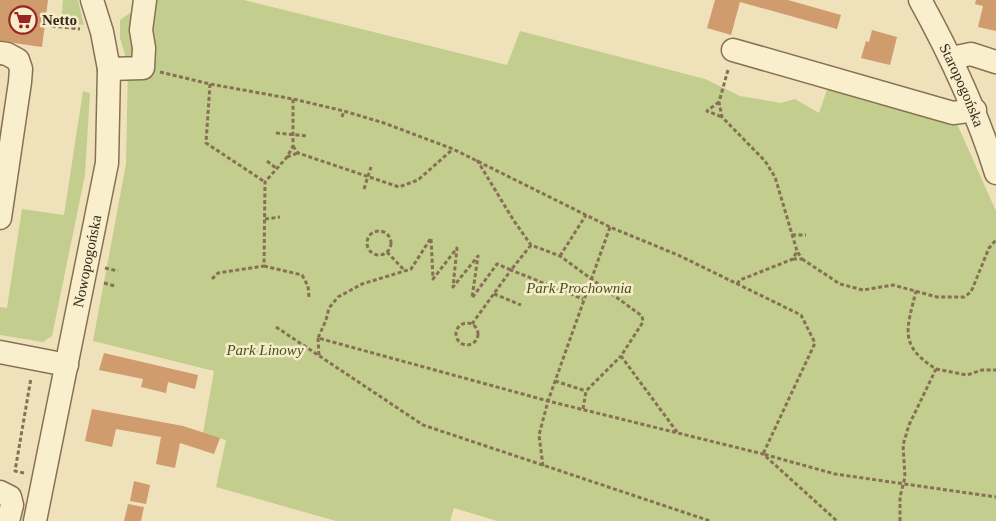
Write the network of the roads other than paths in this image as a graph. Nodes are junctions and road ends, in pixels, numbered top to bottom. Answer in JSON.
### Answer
{"nodes":[{"id":1,"x":92,"y":0,"type":"edge"},
{"id":2,"x":145,"y":0,"type":"edge"},
{"id":3,"x":920,"y":0,"type":"edge"},
{"id":4,"x":733,"y":50,"type":"road end"},
{"id":5,"x":0,"y":53,"type":"edge"},
{"id":6,"x":951,"y":58,"type":"junction"},
{"id":7,"x":996,"y":62,"type":"edge"},
{"id":8,"x":108,"y":69,"type":"junction"},
{"id":9,"x":975,"y":110,"type":"junction"},
{"id":10,"x":996,"y":173,"type":"edge"},
{"id":11,"x":0,"y":218,"type":"edge"},
{"id":12,"x":0,"y":352,"type":"edge"},
{"id":13,"x":66,"y":365,"type":"junction"},
{"id":14,"x":0,"y":492,"type":"edge"},
{"id":15,"x":8,"y":521,"type":"edge"},
{"id":16,"x":34,"y":521,"type":"edge"}],
"edges":[{"from":1,"to":8,"type":"street","name":"Nowopogońska"},
{"from":2,"to":8,"type":"street"},
{"from":3,"to":6,"type":"street","name":"Staropogońska"},
{"from":4,"to":9,"type":"street"},
{"from":5,"to":11,"type":"street"},
{"from":6,"to":7,"type":"street"},
{"from":6,"to":9,"type":"street","name":"Staropogońska"},
{"from":8,"to":13,"type":"street","name":"Nowopogońska"},
{"from":9,"to":10,"type":"street","name":"Staropogońska"},
{"from":12,"to":13,"type":"street"},
{"from":13,"to":16,"type":"street","name":"Nowopogońska"},
{"from":14,"to":15,"type":"street"}]}
